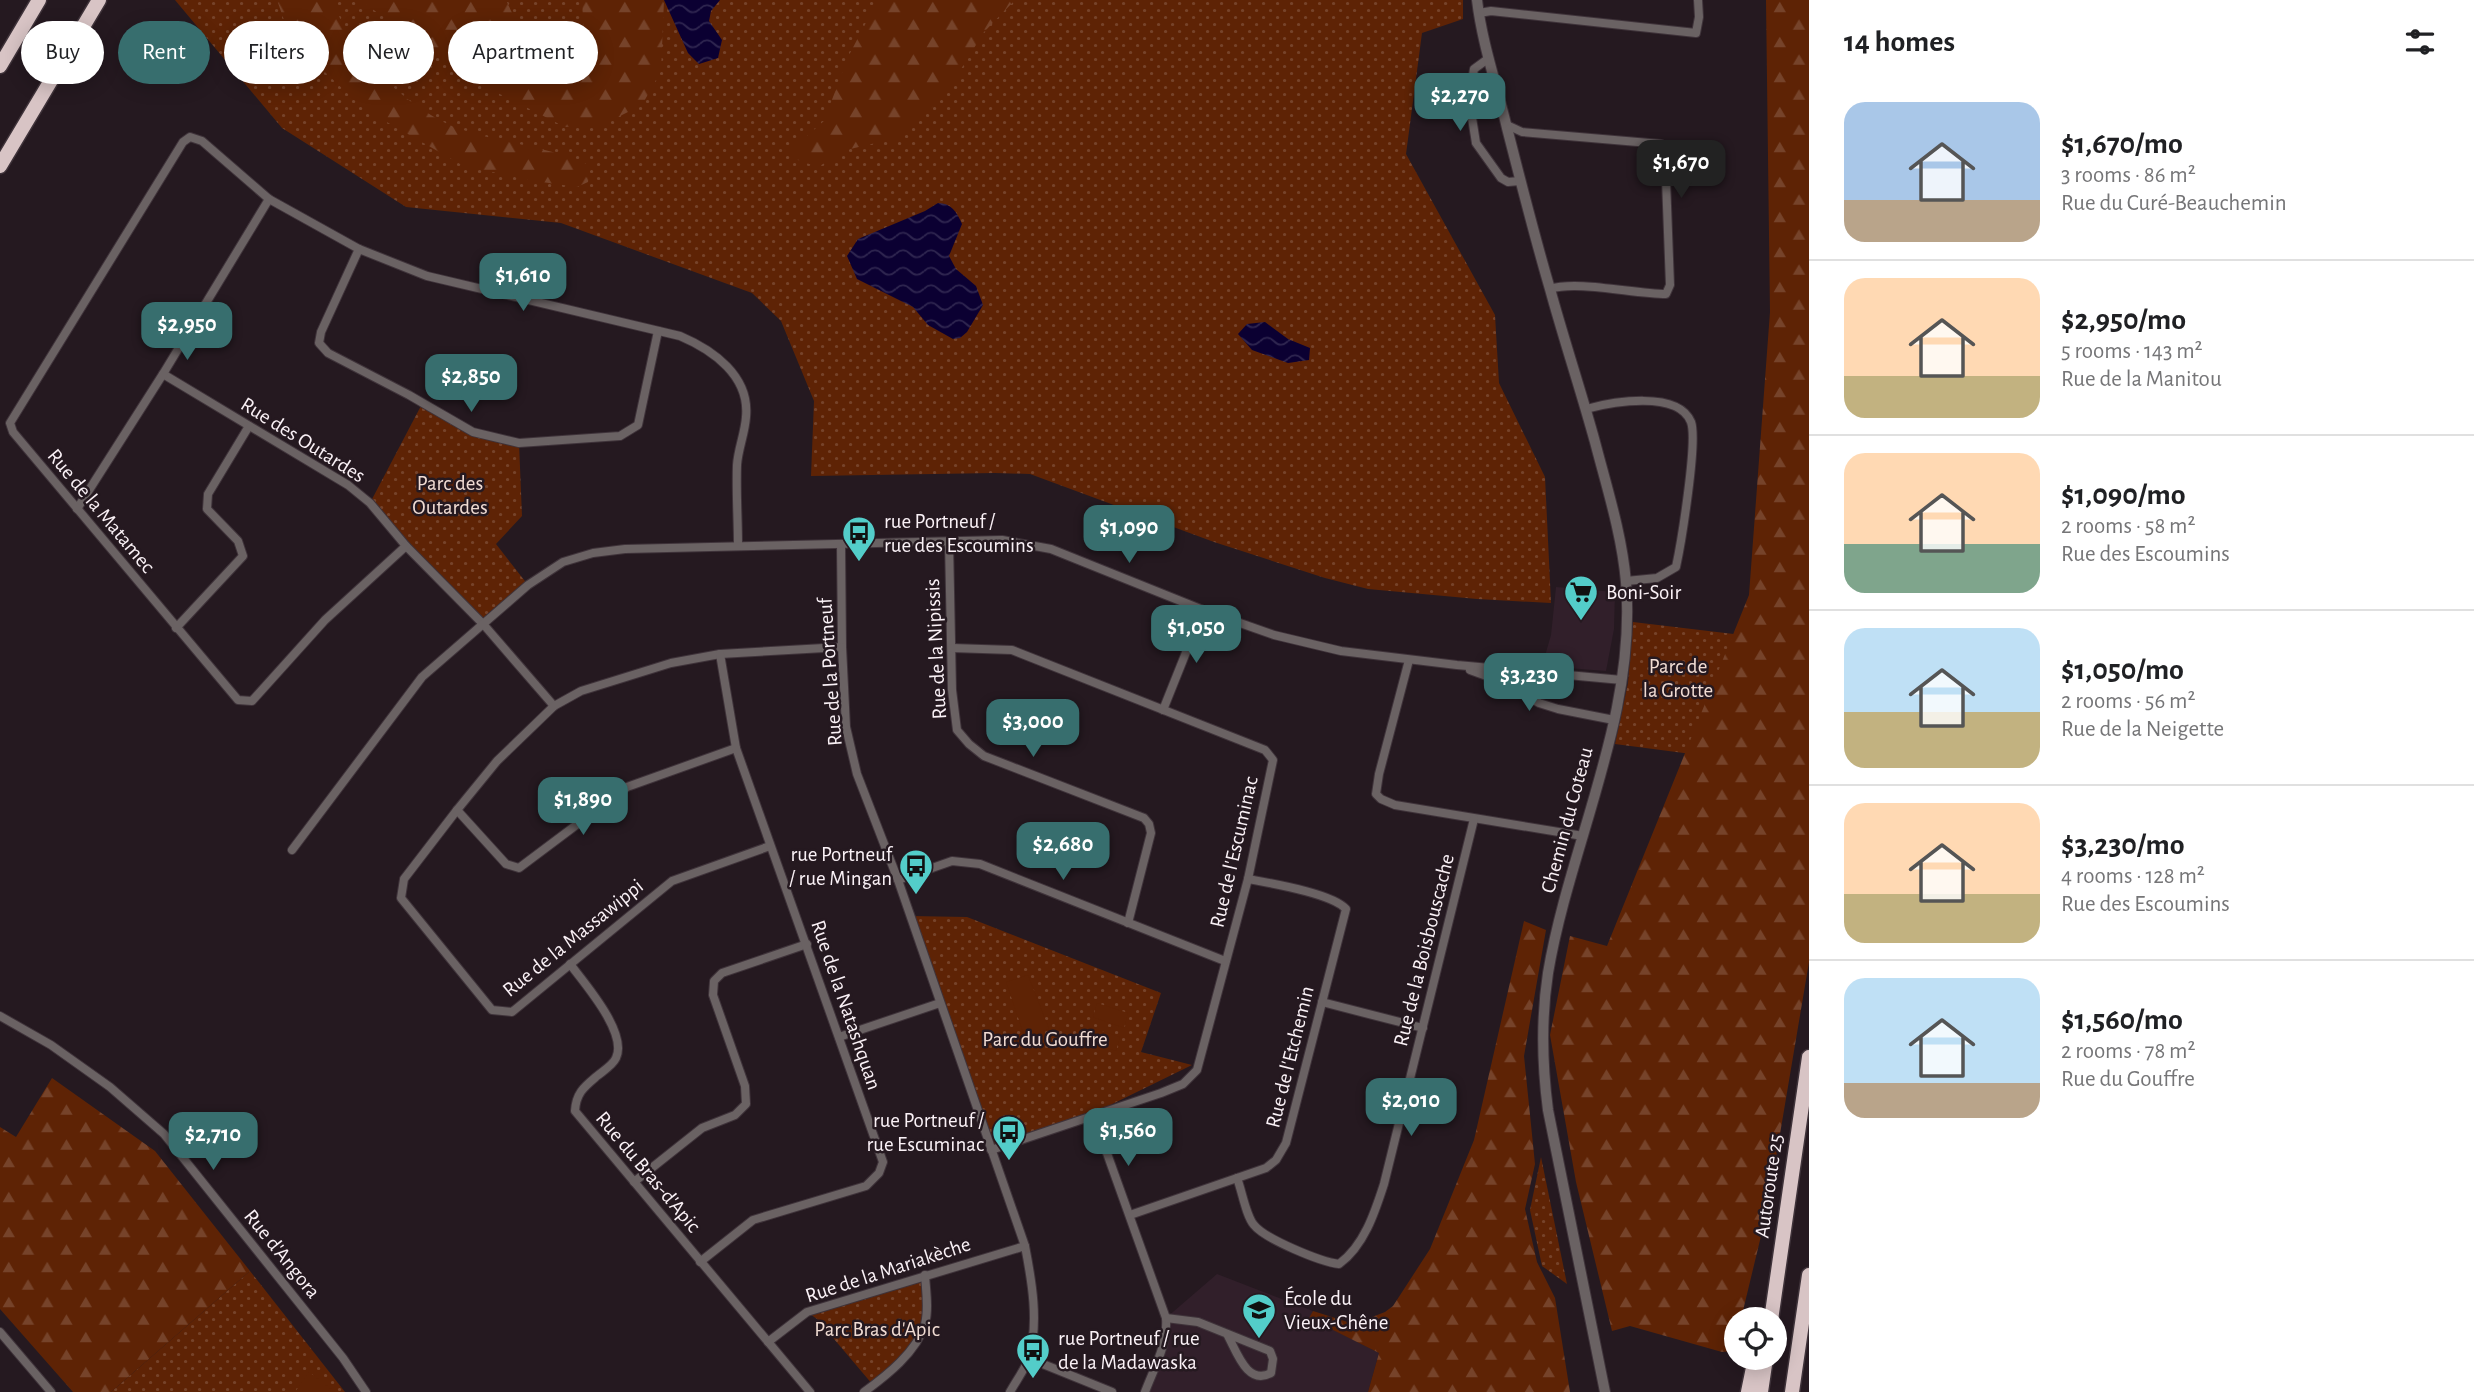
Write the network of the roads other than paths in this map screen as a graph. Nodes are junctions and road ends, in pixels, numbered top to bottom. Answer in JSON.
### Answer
{"nodes":[{"id":1,"x":39,"y":0,"type":"edge"},
{"id":2,"x":99,"y":0,"type":"edge"},
{"id":3,"x":1477,"y":0,"type":"edge"},
{"id":4,"x":1698,"y":0,"type":"edge"},
{"id":5,"x":1479,"y":13,"type":"junction"},
{"id":6,"x":1489,"y":58,"type":"junction"},
{"id":7,"x":0,"y":66,"type":"edge"},
{"id":8,"x":1507,"y":125,"type":"junction"},
{"id":9,"x":0,"y":166,"type":"edge"},
{"id":10,"x":1520,"y":181,"type":"junction"},
{"id":11,"x":269,"y":199,"type":"junction"},
{"id":12,"x":359,"y":249,"type":"junction"},
{"id":13,"x":1550,"y":289,"type":"junction"},
{"id":14,"x":658,"y":331,"type":"junction"},
{"id":15,"x":163,"y":374,"type":"junction"},
{"id":16,"x":1587,"y":409,"type":"junction"},
{"id":17,"x":249,"y":426,"type":"junction"},
{"id":18,"x":77,"y":509,"type":"junction"},
{"id":19,"x":949,"y":542,"type":"junction"},
{"id":20,"x":841,"y":545,"type":"junction"},
{"id":21,"x":406,"y":546,"type":"junction"},
{"id":22,"x":738,"y":546,"type":"junction"},
{"id":23,"x":1626,"y":581,"type":"junction"},
{"id":24,"x":1203,"y":610,"type":"junction"},
{"id":25,"x":484,"y":625,"type":"junction"},
{"id":26,"x":176,"y":628,"type":"junction"},
{"id":27,"x":842,"y":647,"type":"junction"},
{"id":28,"x":952,"y":648,"type":"junction"},
{"id":29,"x":720,"y":654,"type":"junction"},
{"id":30,"x":1409,"y":660,"type":"junction"},
{"id":31,"x":1457,"y":665,"type":"junction"},
{"id":32,"x":1622,"y":680,"type":"junction"},
{"id":33,"x":554,"y":706,"type":"junction"},
{"id":34,"x":1163,"y":710,"type":"junction"},
{"id":35,"x":1614,"y":719,"type":"junction"},
{"id":36,"x":736,"y":748,"type":"junction"},
{"id":37,"x":457,"y":810,"type":"junction"},
{"id":38,"x":1474,"y":819,"type":"junction"},
{"id":39,"x":1583,"y":836,"type":"junction"},
{"id":40,"x":769,"y":846,"type":"junction"},
{"id":41,"x":292,"y":850,"type":"dead end"},
{"id":42,"x":1248,"y":878,"type":"junction"},
{"id":43,"x":898,"y":880,"type":"junction"},
{"id":44,"x":1128,"y":923,"type":"junction"},
{"id":45,"x":807,"y":944,"type":"junction"},
{"id":46,"x":1225,"y":961,"type":"junction"},
{"id":47,"x":570,"y":964,"type":"junction"},
{"id":48,"x":1322,"y":1002,"type":"junction"},
{"id":49,"x":940,"y":1003,"type":"junction"},
{"id":50,"x":0,"y":1016,"type":"edge"},
{"id":51,"x":1423,"y":1028,"type":"junction"},
{"id":52,"x":839,"y":1037,"type":"junction"},
{"id":53,"x":1809,"y":1057,"type":"edge"},
{"id":54,"x":1094,"y":1117,"type":"junction"},
{"id":55,"x":991,"y":1150,"type":"junction"},
{"id":56,"x":1237,"y":1178,"type":"junction"},
{"id":57,"x":634,"y":1182,"type":"junction"},
{"id":58,"x":1130,"y":1215,"type":"junction"},
{"id":59,"x":1785,"y":1228,"type":"junction"},
{"id":60,"x":1025,"y":1246,"type":"junction"},
{"id":61,"x":700,"y":1262,"type":"junction"},
{"id":62,"x":925,"y":1275,"type":"junction"},
{"id":63,"x":1809,"y":1276,"type":"edge"},
{"id":64,"x":1767,"y":1307,"type":"edge"},
{"id":65,"x":1774,"y":1307,"type":"edge"},
{"id":66,"x":1166,"y":1318,"type":"junction"},
{"id":67,"x":0,"y":1332,"type":"edge"},
{"id":68,"x":1227,"y":1334,"type":"junction"},
{"id":69,"x":768,"y":1342,"type":"junction"},
{"id":70,"x":1028,"y":1359,"type":"junction"},
{"id":71,"x":1753,"y":1370,"type":"edge"},
{"id":72,"x":1764,"y":1370,"type":"edge"},
{"id":73,"x":51,"y":1392,"type":"edge"},
{"id":74,"x":366,"y":1392,"type":"edge"},
{"id":75,"x":810,"y":1392,"type":"edge"},
{"id":76,"x":864,"y":1392,"type":"edge"},
{"id":77,"x":1010,"y":1392,"type":"edge"},
{"id":78,"x":1112,"y":1392,"type":"edge"},
{"id":79,"x":1145,"y":1392,"type":"edge"},
{"id":80,"x":1605,"y":1392,"type":"edge"},
{"id":81,"x":1748,"y":1392,"type":"edge"},
{"id":82,"x":1761,"y":1392,"type":"edge"},
{"id":83,"x":1792,"y":1392,"type":"edge"}],
"edges":[{"from":1,"to":7,"type":"highway"},
{"from":2,"to":9,"type":"highway"},
{"from":3,"to":5,"type":"street","name":"Chemin du Coteau"},
{"from":4,"to":5,"type":"street"},
{"from":5,"to":6,"type":"street","name":"Chemin du Coteau"},
{"from":6,"to":8,"type":"street","name":"Chemin du Coteau"},
{"from":6,"to":10,"type":"street"},
{"from":8,"to":10,"type":"street","name":"Chemin du Coteau"},
{"from":8,"to":13,"type":"street"},
{"from":10,"to":13,"type":"street","name":"Chemin du Coteau"},
{"from":11,"to":12,"type":"street"},
{"from":11,"to":15,"type":"street"},
{"from":11,"to":18,"type":"street","name":"Rue de la Matamec"},
{"from":12,"to":14,"type":"street"},
{"from":12,"to":14,"type":"street"},
{"from":13,"to":16,"type":"street","name":"Chemin du Coteau"},
{"from":14,"to":22,"type":"street"},
{"from":15,"to":17,"type":"street","name":"Rue des Outardes"},
{"from":15,"to":18,"type":"street"},
{"from":16,"to":23,"type":"street","name":"Chemin du Coteau"},
{"from":16,"to":23,"type":"street"},
{"from":17,"to":21,"type":"street","name":"Rue des Outardes"},
{"from":17,"to":26,"type":"street"},
{"from":18,"to":26,"type":"street","name":"Rue de la Matamec"},
{"from":19,"to":20,"type":"street"},
{"from":19,"to":24,"type":"street"},
{"from":19,"to":28,"type":"street","name":"Rue de la Nipissis"},
{"from":20,"to":22,"type":"street"},
{"from":20,"to":27,"type":"street","name":"Rue de la Portneuf"},
{"from":21,"to":25,"type":"street","name":"Rue des Outardes"},
{"from":21,"to":26,"type":"street","name":"Rue de la Matamec"},
{"from":22,"to":25,"type":"street"},
{"from":23,"to":32,"type":"street","name":"Chemin du Coteau"},
{"from":24,"to":30,"type":"street"},
{"from":24,"to":34,"type":"street"},
{"from":25,"to":33,"type":"street","name":"Rue des Outardes"},
{"from":25,"to":41,"type":"street"},
{"from":27,"to":29,"type":"street","name":"Rue de la Massawippi"},
{"from":27,"to":43,"type":"street","name":"Rue de la Portneuf"},
{"from":28,"to":34,"type":"street","name":"Rue de l'Escuminac"},
{"from":28,"to":44,"type":"street","name":"Rue de la Nipissis"},
{"from":29,"to":33,"type":"street","name":"Rue de la Massawippi"},
{"from":29,"to":36,"type":"street","name":"Rue de la Natashquan"},
{"from":30,"to":31,"type":"street"},
{"from":30,"to":38,"type":"street"},
{"from":31,"to":32,"type":"street"},
{"from":31,"to":35,"type":"street"},
{"from":32,"to":35,"type":"street","name":"Chemin du Coteau"},
{"from":33,"to":37,"type":"street","name":"Rue de la Massawippi"},
{"from":34,"to":42,"type":"street","name":"Rue de l'Escuminac"},
{"from":35,"to":39,"type":"street","name":"Chemin du Coteau"},
{"from":36,"to":37,"type":"street"},
{"from":36,"to":40,"type":"street","name":"Rue de la Natashquan"},
{"from":37,"to":47,"type":"street","name":"Rue de la Massawippi"},
{"from":38,"to":39,"type":"street"},
{"from":38,"to":51,"type":"street","name":"Rue de la Boisbouscache"},
{"from":39,"to":80,"type":"street","name":"Chemin du Coteau"},
{"from":40,"to":45,"type":"street","name":"Rue de la Natashquan"},
{"from":40,"to":47,"type":"street","name":"Rue de la Massawippi"},
{"from":42,"to":46,"type":"street","name":"Rue de l'Escuminac"},
{"from":42,"to":48,"type":"street","name":"Rue de l'Etchemin"},
{"from":43,"to":44,"type":"street"},
{"from":43,"to":49,"type":"street","name":"Rue de la Portneuf"},
{"from":44,"to":46,"type":"street"},
{"from":45,"to":52,"type":"street","name":"Rue de la Natashquan"},
{"from":45,"to":57,"type":"street"},
{"from":46,"to":54,"type":"street","name":"Rue de l'Escuminac"},
{"from":47,"to":57,"type":"street","name":"Rue du Bras-d'Apic"},
{"from":48,"to":51,"type":"street"},
{"from":48,"to":56,"type":"street","name":"Rue de l'Etchemin"},
{"from":49,"to":52,"type":"street"},
{"from":49,"to":55,"type":"street","name":"Rue de la Portneuf"},
{"from":50,"to":74,"type":"street","name":"Rue d'Angora"},
{"from":51,"to":56,"type":"street","name":"Rue de la Boisbouscache"},
{"from":52,"to":61,"type":"street","name":"Rue de la Natashquan"},
{"from":53,"to":59,"type":"highway","name":"Autoroute 25"},
{"from":54,"to":55,"type":"street","name":"Rue de l'Escuminac"},
{"from":54,"to":58,"type":"street"},
{"from":55,"to":60,"type":"street","name":"Rue de la Portneuf"},
{"from":56,"to":58,"type":"street","name":"Rue de l'Etchemin"},
{"from":57,"to":61,"type":"street","name":"Rue du Bras-d'Apic"},
{"from":58,"to":66,"type":"street"},
{"from":59,"to":64,"type":"highway"},
{"from":59,"to":65,"type":"highway","name":"Autoroute 25"},
{"from":60,"to":62,"type":"street","name":"Rue de la Mariakèche"},
{"from":60,"to":70,"type":"street","name":"Rue de la Portneuf"},
{"from":61,"to":69,"type":"street","name":"Rue du Bras-d'Apic"},
{"from":62,"to":69,"type":"street","name":"Rue de la Mariakèche"},
{"from":62,"to":76,"type":"street"},
{"from":63,"to":83,"type":"highway"},
{"from":66,"to":68,"type":"street"},
{"from":66,"to":79,"type":"street"},
{"from":67,"to":73,"type":"street"},
{"from":68,"to":68,"type":"street"},
{"from":69,"to":75,"type":"street","name":"Rue du Bras-d'Apic"},
{"from":70,"to":77,"type":"street","name":"Rue de la Portneuf"},
{"from":70,"to":78,"type":"street"},
{"from":71,"to":81,"type":"highway"},
{"from":72,"to":82,"type":"highway"}]}
